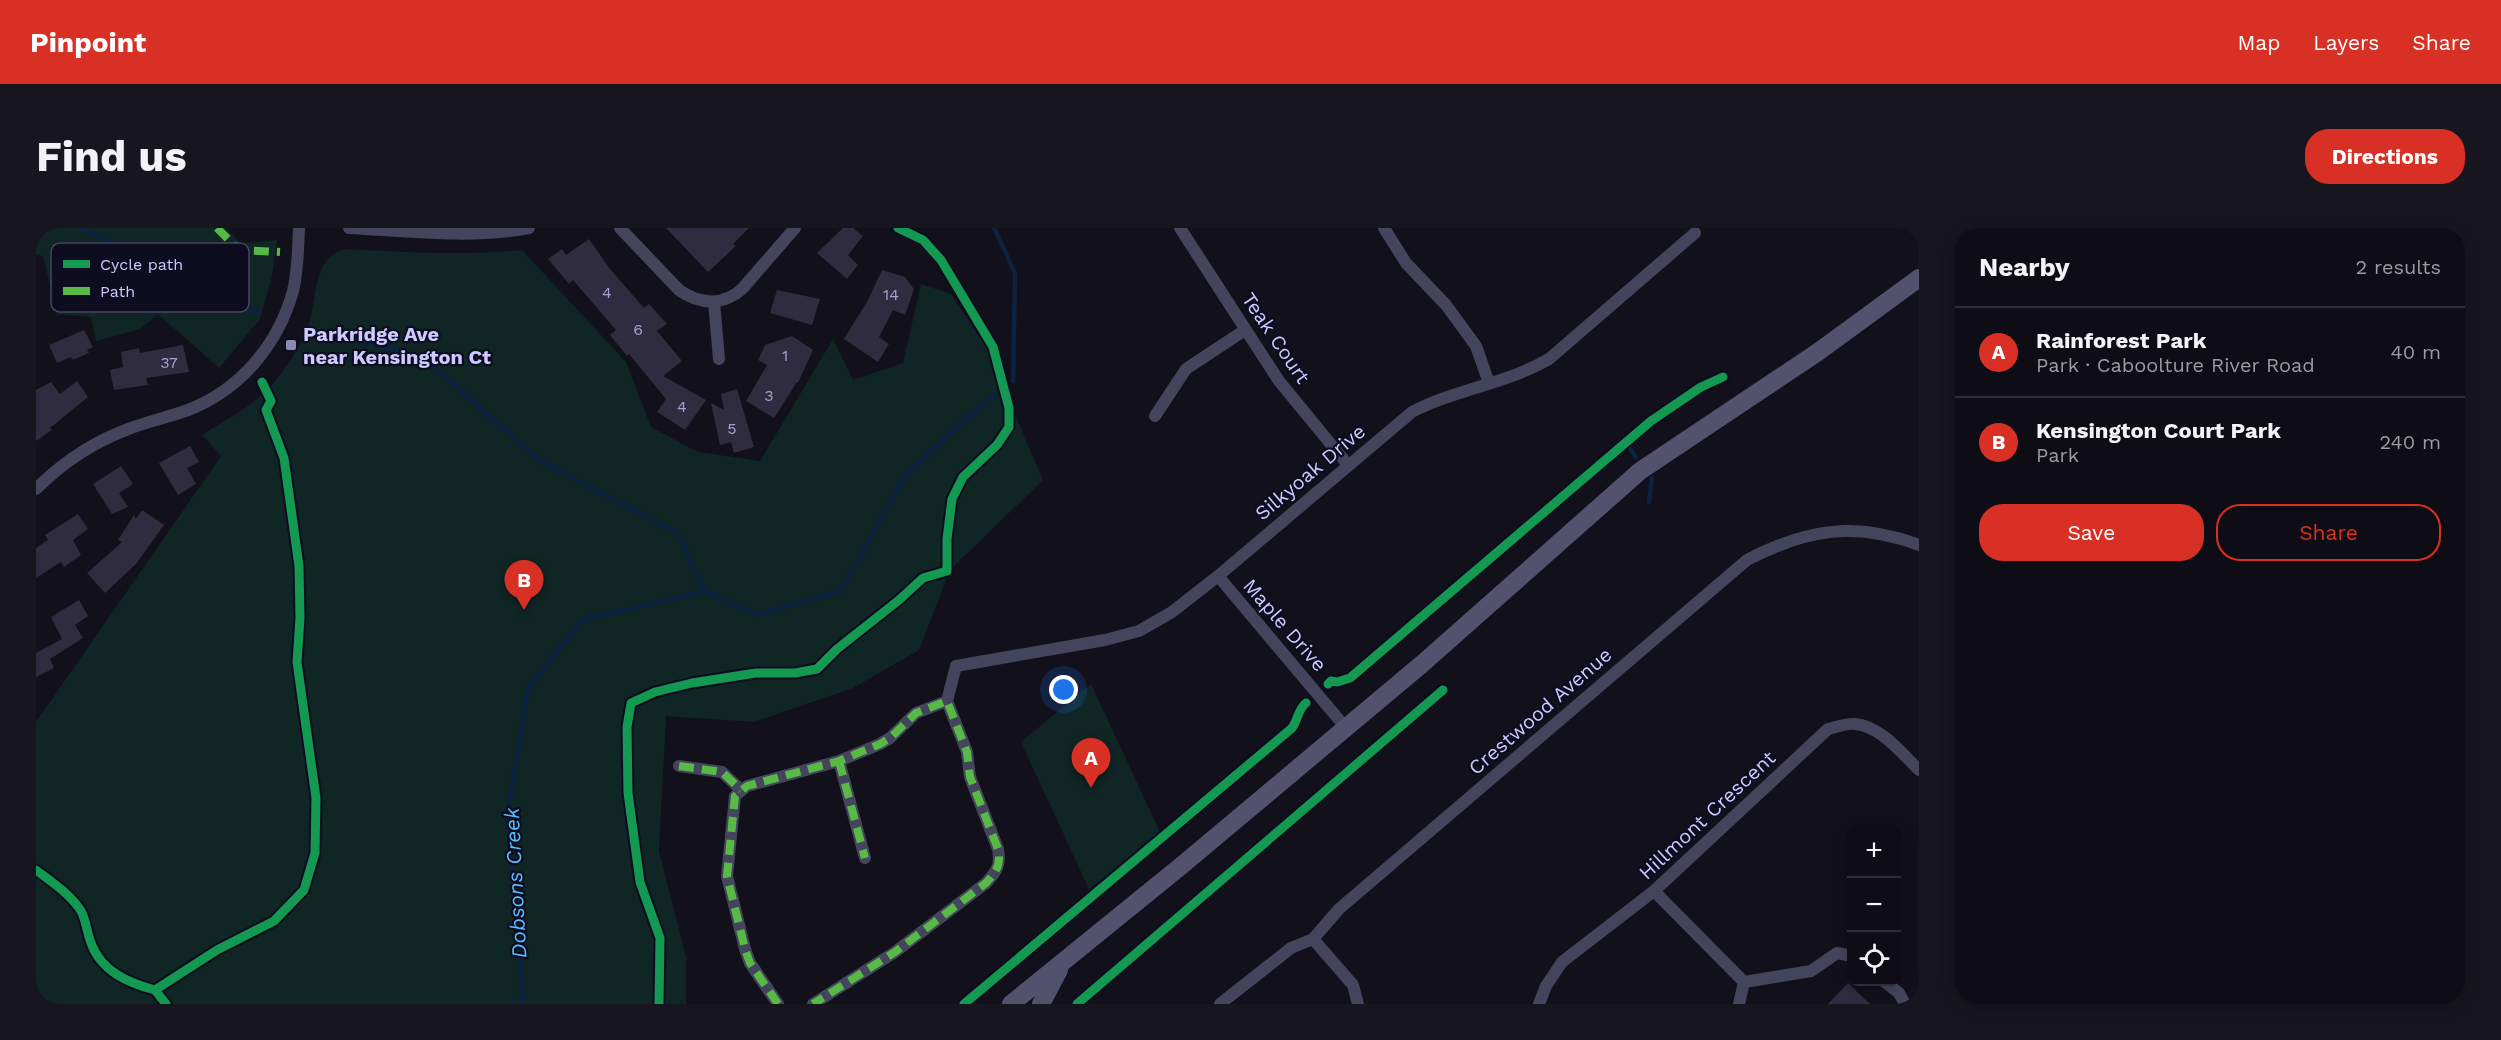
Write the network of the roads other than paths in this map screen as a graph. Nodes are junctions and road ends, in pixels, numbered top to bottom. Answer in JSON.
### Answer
{"nodes":[{"id":1,"x":300,"y":228,"type":"edge"},
{"id":2,"x":348,"y":228,"type":"edge"},
{"id":3,"x":528,"y":228,"type":"edge"},
{"id":4,"x":620,"y":228,"type":"edge"},
{"id":5,"x":795,"y":228,"type":"edge"},
{"id":6,"x":1180,"y":228,"type":"edge"},
{"id":7,"x":1384,"y":228,"type":"edge"},
{"id":8,"x":1695,"y":233,"type":"dead end"},
{"id":9,"x":1919,"y":278,"type":"edge"},
{"id":10,"x":714,"y":302,"type":"junction"},
{"id":11,"x":1245,"y":330,"type":"junction"},
{"id":12,"x":719,"y":359,"type":"dead end"},
{"id":13,"x":1489,"y":383,"type":"junction"},
{"id":14,"x":1155,"y":416,"type":"dead end"},
{"id":15,"x":1348,"y":465,"type":"junction"},
{"id":16,"x":36,"y":489,"type":"edge"},
{"id":17,"x":1919,"y":545,"type":"edge"},
{"id":18,"x":1218,"y":576,"type":"junction"},
{"id":19,"x":947,"y":701,"type":"junction"},
{"id":20,"x":1346,"y":728,"type":"junction"},
{"id":21,"x":839,"y":761,"type":"junction"},
{"id":22,"x":679,"y":766,"type":"dead end"},
{"id":23,"x":1919,"y":770,"type":"edge"},
{"id":24,"x":741,"y":790,"type":"junction"},
{"id":25,"x":866,"y":858,"type":"dead end"},
{"id":26,"x":1654,"y":891,"type":"junction"},
{"id":27,"x":1313,"y":939,"type":"junction"},
{"id":28,"x":1847,"y":955,"type":"edge"},
{"id":29,"x":1063,"y":963,"type":"junction"},
{"id":30,"x":1744,"y":982,"type":"junction"},
{"id":31,"x":1891,"y":986,"type":"edge"},
{"id":32,"x":778,"y":1004,"type":"edge"},
{"id":33,"x":813,"y":1004,"type":"edge"},
{"id":34,"x":1011,"y":1004,"type":"edge"},
{"id":35,"x":1041,"y":1004,"type":"edge"},
{"id":36,"x":1220,"y":1004,"type":"edge"},
{"id":37,"x":1358,"y":1004,"type":"edge"},
{"id":38,"x":1539,"y":1004,"type":"edge"},
{"id":39,"x":1739,"y":1004,"type":"edge"},
{"id":40,"x":1905,"y":1004,"type":"edge"}],
"edges":[{"from":1,"to":16,"type":"street"},
{"from":2,"to":3,"type":"street"},
{"from":4,"to":10,"type":"street"},
{"from":5,"to":10,"type":"street"},
{"from":6,"to":11,"type":"street","name":"Teak Court"},
{"from":7,"to":13,"type":"street"},
{"from":8,"to":13,"type":"street","name":"Silkyoak Drive"},
{"from":9,"to":20,"type":"main road"},
{"from":10,"to":12,"type":"street"},
{"from":11,"to":14,"type":"street"},
{"from":11,"to":15,"type":"street","name":"Teak Court"},
{"from":13,"to":15,"type":"street","name":"Silkyoak Drive"},
{"from":15,"to":18,"type":"street","name":"Silkyoak Drive"},
{"from":17,"to":27,"type":"street","name":"Crestwood Avenue"},
{"from":18,"to":19,"type":"street","name":"Silkyoak Drive"},
{"from":18,"to":20,"type":"street","name":"Maple Drive"},
{"from":19,"to":21,"type":"street"},
{"from":19,"to":33,"type":"street"},
{"from":20,"to":29,"type":"main road"},
{"from":21,"to":24,"type":"street"},
{"from":21,"to":25,"type":"street"},
{"from":22,"to":24,"type":"street"},
{"from":23,"to":26,"type":"street","name":"Hillmont Crescent"},
{"from":24,"to":32,"type":"street"},
{"from":26,"to":30,"type":"street"},
{"from":26,"to":38,"type":"street","name":"Hillmont Crescent"},
{"from":27,"to":36,"type":"street","name":"Crestwood Avenue"},
{"from":27,"to":37,"type":"street"},
{"from":28,"to":30,"type":"street"},
{"from":29,"to":34,"type":"main road"},
{"from":29,"to":35,"type":"main road"},
{"from":30,"to":39,"type":"street"},
{"from":31,"to":40,"type":"street"}]}
